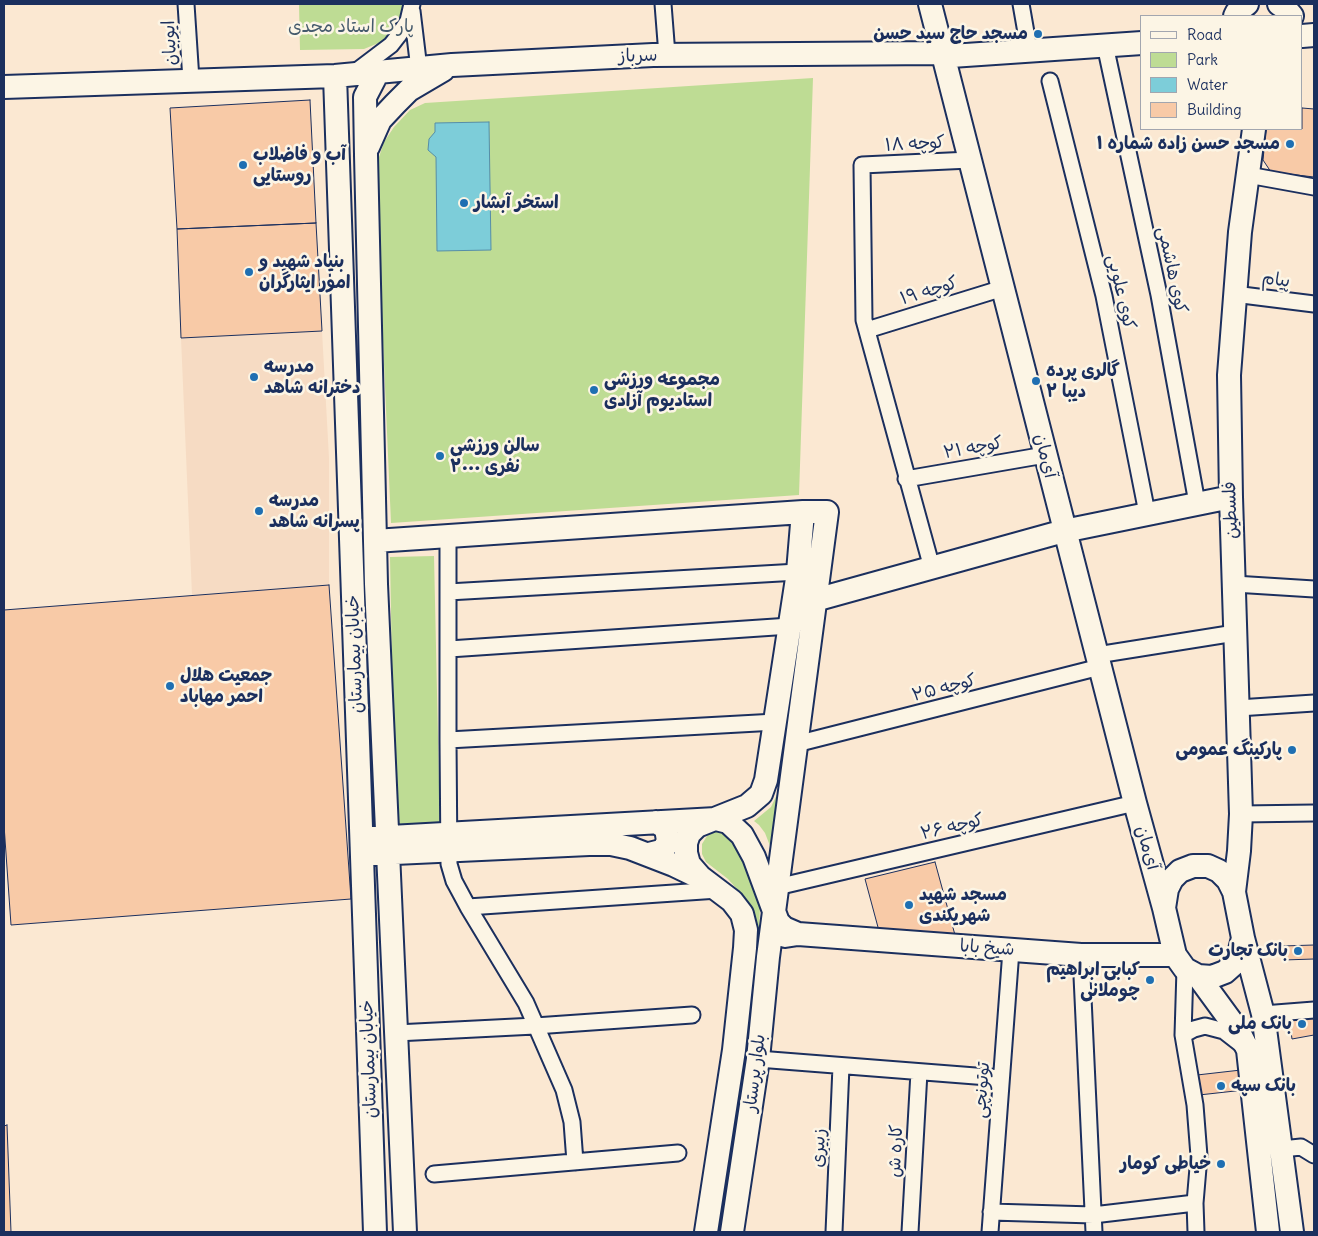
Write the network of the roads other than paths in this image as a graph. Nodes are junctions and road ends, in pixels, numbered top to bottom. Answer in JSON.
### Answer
{"nodes":[{"id":1,"x":186,"y":4,"type":"edge"},
{"id":2,"x":412,"y":4,"type":"edge"},
{"id":3,"x":663,"y":4,"type":"edge"},
{"id":4,"x":930,"y":4,"type":"edge"},
{"id":5,"x":1022,"y":4,"type":"edge"},
{"id":6,"x":1247,"y":4,"type":"edge"},
{"id":7,"x":1279,"y":4,"type":"edge"},
{"id":8,"x":1236,"y":15,"type":"edge"},
{"id":9,"x":1291,"y":15,"type":"edge"},
{"id":10,"x":1140,"y":37,"type":"edge"},
{"id":11,"x":1140,"y":43,"type":"edge"},
{"id":12,"x":1028,"y":44,"type":"junction"},
{"id":13,"x":1105,"y":45,"type":"junction"},
{"id":14,"x":942,"y":53,"type":"junction"},
{"id":15,"x":666,"y":55,"type":"junction"},
{"id":16,"x":452,"y":65,"type":"junction"},
{"id":17,"x":419,"y":69,"type":"junction"},
{"id":18,"x":378,"y":72,"type":"junction"},
{"id":19,"x":343,"y":75,"type":"junction"},
{"id":20,"x":191,"y":80,"type":"junction"},
{"id":21,"x":1050,"y":81,"type":"dead end"},
{"id":22,"x":4,"y":87,"type":"edge"},
{"id":23,"x":1254,"y":130,"type":"edge"},
{"id":24,"x":366,"y":155,"type":"junction"},
{"id":25,"x":970,"y":160,"type":"junction"},
{"id":26,"x":1248,"y":175,"type":"junction"},
{"id":27,"x":1314,"y":187,"type":"edge"},
{"id":28,"x":1003,"y":288,"type":"junction"},
{"id":29,"x":1234,"y":294,"type":"junction"},
{"id":30,"x":1314,"y":304,"type":"edge"},
{"id":31,"x":867,"y":330,"type":"junction"},
{"id":32,"x":345,"y":378,"type":"junction"},
{"id":33,"x":371,"y":378,"type":"junction"},
{"id":34,"x":1045,"y":455,"type":"junction"},
{"id":35,"x":906,"y":479,"type":"junction"},
{"id":36,"x":1231,"y":497,"type":"junction"},
{"id":37,"x":1197,"y":503,"type":"junction"},
{"id":38,"x":803,"y":512,"type":"junction"},
{"id":39,"x":1147,"y":513,"type":"junction"},
{"id":40,"x":1064,"y":531,"type":"junction"},
{"id":41,"x":448,"y":536,"type":"junction"},
{"id":42,"x":375,"y":541,"type":"junction"},
{"id":43,"x":932,"y":568,"type":"junction"},
{"id":44,"x":798,"y":572,"type":"junction"},
{"id":45,"x":1234,"y":584,"type":"junction"},
{"id":46,"x":1314,"y":589,"type":"edge"},
{"id":47,"x":448,"y":592,"type":"junction"},
{"id":48,"x":804,"y":600,"type":"junction"},
{"id":49,"x":790,"y":626,"type":"junction"},
{"id":50,"x":1235,"y":633,"type":"junction"},
{"id":51,"x":449,"y":649,"type":"junction"},
{"id":52,"x":1099,"y":661,"type":"junction"},
{"id":53,"x":1314,"y":703,"type":"edge"},
{"id":54,"x":1238,"y":708,"type":"junction"},
{"id":55,"x":776,"y":722,"type":"junction"},
{"id":56,"x":448,"y":740,"type":"junction"},
{"id":57,"x":796,"y":744,"type":"junction"},
{"id":58,"x":1135,"y":803,"type":"junction"},
{"id":59,"x":1314,"y":813,"type":"edge"},
{"id":60,"x":1241,"y":814,"type":"junction"},
{"id":61,"x":716,"y":819,"type":"junction"},
{"id":62,"x":656,"y":822,"type":"junction"},
{"id":63,"x":448,"y":842,"type":"junction"},
{"id":64,"x":388,"y":845,"type":"junction"},
{"id":65,"x":362,"y":846,"type":"junction"},
{"id":66,"x":649,"y":854,"type":"junction"},
{"id":67,"x":711,"y":885,"type":"junction"},
{"id":68,"x":777,"y":887,"type":"junction"},
{"id":69,"x":1234,"y":892,"type":"junction"},
{"id":70,"x":468,"y":908,"type":"junction"},
{"id":71,"x":1164,"y":908,"type":"junction"},
{"id":72,"x":774,"y":913,"type":"junction"},
{"id":73,"x":798,"y":934,"type":"junction"},
{"id":74,"x":1243,"y":938,"type":"junction"},
{"id":75,"x":1011,"y":950,"type":"junction"},
{"id":76,"x":1081,"y":955,"type":"junction"},
{"id":77,"x":768,"y":957,"type":"junction"},
{"id":78,"x":1186,"y":967,"type":"junction"},
{"id":79,"x":1314,"y":1010,"type":"edge"},
{"id":80,"x":692,"y":1014,"type":"dead end"},
{"id":81,"x":1263,"y":1014,"type":"junction"},
{"id":82,"x":535,"y":1026,"type":"junction"},
{"id":83,"x":396,"y":1033,"type":"junction"},
{"id":84,"x":1183,"y":1035,"type":"junction"},
{"id":85,"x":1248,"y":1050,"type":"junction"},
{"id":86,"x":758,"y":1059,"type":"junction"},
{"id":87,"x":841,"y":1066,"type":"junction"},
{"id":88,"x":919,"y":1072,"type":"junction"},
{"id":89,"x":1002,"y":1078,"type":"junction"},
{"id":90,"x":1303,"y":1149,"type":"edge"},
{"id":91,"x":678,"y":1154,"type":"dead end"},
{"id":92,"x":575,"y":1162,"type":"junction"},
{"id":93,"x":434,"y":1174,"type":"dead end"},
{"id":94,"x":1195,"y":1203,"type":"junction"},
{"id":95,"x":991,"y":1212,"type":"junction"},
{"id":96,"x":1093,"y":1215,"type":"junction"},
{"id":97,"x":375,"y":1226,"type":"edge"},
{"id":98,"x":405,"y":1226,"type":"edge"},
{"id":99,"x":706,"y":1232,"type":"edge"},
{"id":100,"x":732,"y":1232,"type":"edge"},
{"id":101,"x":834,"y":1232,"type":"edge"},
{"id":102,"x":910,"y":1232,"type":"edge"},
{"id":103,"x":990,"y":1232,"type":"edge"},
{"id":104,"x":1094,"y":1232,"type":"edge"},
{"id":105,"x":1196,"y":1232,"type":"edge"},
{"id":106,"x":1268,"y":1232,"type":"edge"},
{"id":107,"x":1292,"y":1232,"type":"edge"}],
"edges":[{"from":1,"to":20,"type":"street","name":"ایوبیان"},
{"from":2,"to":17,"type":"street"},
{"from":2,"to":19,"type":"street"},
{"from":3,"to":15,"type":"street"},
{"from":4,"to":14,"type":"street","name":"آی‌مان"},
{"from":5,"to":12,"type":"street"},
{"from":6,"to":8,"type":"street"},
{"from":7,"to":9,"type":"street"},
{"from":10,"to":12,"type":"street"},
{"from":11,"to":13,"type":"street"},
{"from":12,"to":14,"type":"street"},
{"from":13,"to":14,"type":"street"},
{"from":13,"to":37,"type":"street","name":"کوی هاشمی"},
{"from":14,"to":15,"type":"street","name":"سرباز"},
{"from":14,"to":25,"type":"street","name":"آی‌مان"},
{"from":15,"to":16,"type":"street","name":"سرباز"},
{"from":16,"to":17,"type":"street","name":"سرباز"},
{"from":16,"to":24,"type":"street"},
{"from":17,"to":18,"type":"street","name":"سرباز"},
{"from":18,"to":19,"type":"street","name":"سرباز"},
{"from":18,"to":24,"type":"street"},
{"from":19,"to":20,"type":"street","name":"سرباز"},
{"from":19,"to":32,"type":"street","name":"خیابان بیمارستان"},
{"from":20,"to":22,"type":"street","name":"سرباز"},
{"from":21,"to":39,"type":"street","name":"کوی علویی"},
{"from":23,"to":26,"type":"street","name":"فلسطین"},
{"from":24,"to":33,"type":"street"},
{"from":25,"to":28,"type":"street","name":"آی‌مان"},
{"from":25,"to":31,"type":"street","name":"کوچه ۱۸"},
{"from":26,"to":27,"type":"street"},
{"from":26,"to":29,"type":"street","name":"فلسطین"},
{"from":28,"to":31,"type":"street","name":"کوچه ۱۹"},
{"from":28,"to":34,"type":"street","name":"آی‌مان"},
{"from":29,"to":30,"type":"street","name":"پیام"},
{"from":29,"to":36,"type":"street","name":"فلسطین"},
{"from":31,"to":35,"type":"street"},
{"from":32,"to":33,"type":"street"},
{"from":32,"to":65,"type":"street","name":"خیابان بیمارستان"},
{"from":33,"to":42,"type":"street"},
{"from":34,"to":35,"type":"street","name":"کوچه ۲۱"},
{"from":34,"to":40,"type":"street","name":"آی‌مان"},
{"from":35,"to":43,"type":"street"},
{"from":36,"to":37,"type":"street"},
{"from":36,"to":45,"type":"street","name":"فلسطین"},
{"from":37,"to":39,"type":"street"},
{"from":38,"to":41,"type":"street"},
{"from":38,"to":44,"type":"street"},
{"from":38,"to":48,"type":"street"},
{"from":39,"to":40,"type":"street"},
{"from":40,"to":43,"type":"street"},
{"from":40,"to":52,"type":"street","name":"آی‌مان"},
{"from":41,"to":42,"type":"street"},
{"from":41,"to":47,"type":"street"},
{"from":42,"to":64,"type":"street"},
{"from":43,"to":48,"type":"street"},
{"from":44,"to":47,"type":"street"},
{"from":44,"to":48,"type":"street"},
{"from":45,"to":46,"type":"street"},
{"from":45,"to":50,"type":"street","name":"فلسطین"},
{"from":47,"to":51,"type":"street"},
{"from":48,"to":49,"type":"street"},
{"from":48,"to":57,"type":"street","name":"بلوار پرستار"},
{"from":49,"to":51,"type":"street"},
{"from":49,"to":55,"type":"street"},
{"from":50,"to":52,"type":"street","name":"کوچه ۲۵"},
{"from":50,"to":54,"type":"street","name":"فلسطین"},
{"from":51,"to":56,"type":"street"},
{"from":52,"to":57,"type":"street","name":"کوچه ۲۵"},
{"from":52,"to":58,"type":"street","name":"آی‌مان"},
{"from":53,"to":54,"type":"street"},
{"from":54,"to":60,"type":"street","name":"فلسطین"},
{"from":55,"to":56,"type":"street"},
{"from":55,"to":61,"type":"street"},
{"from":56,"to":63,"type":"street"},
{"from":57,"to":68,"type":"street","name":"بلوار پرستار"},
{"from":58,"to":68,"type":"street","name":"کوچه ۲۶"},
{"from":58,"to":71,"type":"street","name":"آی‌مان"},
{"from":59,"to":60,"type":"street"},
{"from":60,"to":69,"type":"street","name":"فلسطین"},
{"from":61,"to":62,"type":"street"},
{"from":61,"to":67,"type":"street"},
{"from":61,"to":72,"type":"street"},
{"from":62,"to":63,"type":"street"},
{"from":62,"to":66,"type":"street"},
{"from":63,"to":64,"type":"street"},
{"from":63,"to":66,"type":"street"},
{"from":63,"to":70,"type":"street"},
{"from":64,"to":65,"type":"street"},
{"from":64,"to":83,"type":"street"},
{"from":65,"to":97,"type":"street","name":"خیابان بیمارستان"},
{"from":66,"to":67,"type":"street"},
{"from":67,"to":70,"type":"street"},
{"from":67,"to":99,"type":"street"},
{"from":68,"to":72,"type":"street","name":"بلوار پرستار"},
{"from":69,"to":71,"type":"street"},
{"from":69,"to":74,"type":"street"},
{"from":70,"to":82,"type":"street"},
{"from":71,"to":78,"type":"street"},
{"from":72,"to":73,"type":"street"},
{"from":72,"to":77,"type":"street","name":"بلوار پرستار"},
{"from":73,"to":75,"type":"street","name":"شیخ بابا"},
{"from":73,"to":77,"type":"street"},
{"from":74,"to":78,"type":"street"},
{"from":74,"to":81,"type":"street"},
{"from":75,"to":76,"type":"street","name":"شیخ بابا"},
{"from":75,"to":89,"type":"street","name":"توتونچی"},
{"from":76,"to":78,"type":"street","name":"شیخ بابا"},
{"from":76,"to":96,"type":"street"},
{"from":77,"to":86,"type":"street","name":"بلوار پرستار"},
{"from":78,"to":84,"type":"street"},
{"from":78,"to":85,"type":"street"},
{"from":79,"to":81,"type":"street"},
{"from":80,"to":82,"type":"street"},
{"from":81,"to":90,"type":"street"},
{"from":82,"to":83,"type":"street"},
{"from":82,"to":92,"type":"street"},
{"from":83,"to":98,"type":"street"},
{"from":84,"to":85,"type":"street"},
{"from":84,"to":94,"type":"street"},
{"from":85,"to":106,"type":"street"},
{"from":86,"to":87,"type":"street"},
{"from":86,"to":100,"type":"street","name":"بلوار پرستار"},
{"from":87,"to":88,"type":"street"},
{"from":87,"to":101,"type":"street","name":"زبیری"},
{"from":88,"to":89,"type":"street"},
{"from":88,"to":102,"type":"street","name":"کاره ش"},
{"from":89,"to":95,"type":"street","name":"توتونچی"},
{"from":90,"to":107,"type":"street"},
{"from":91,"to":92,"type":"street"},
{"from":92,"to":93,"type":"street"},
{"from":94,"to":96,"type":"street"},
{"from":94,"to":105,"type":"street"},
{"from":95,"to":96,"type":"street"},
{"from":95,"to":103,"type":"street","name":"توتونچی"},
{"from":96,"to":104,"type":"street"},
{"from":97,"to":98,"type":"street"}]}
